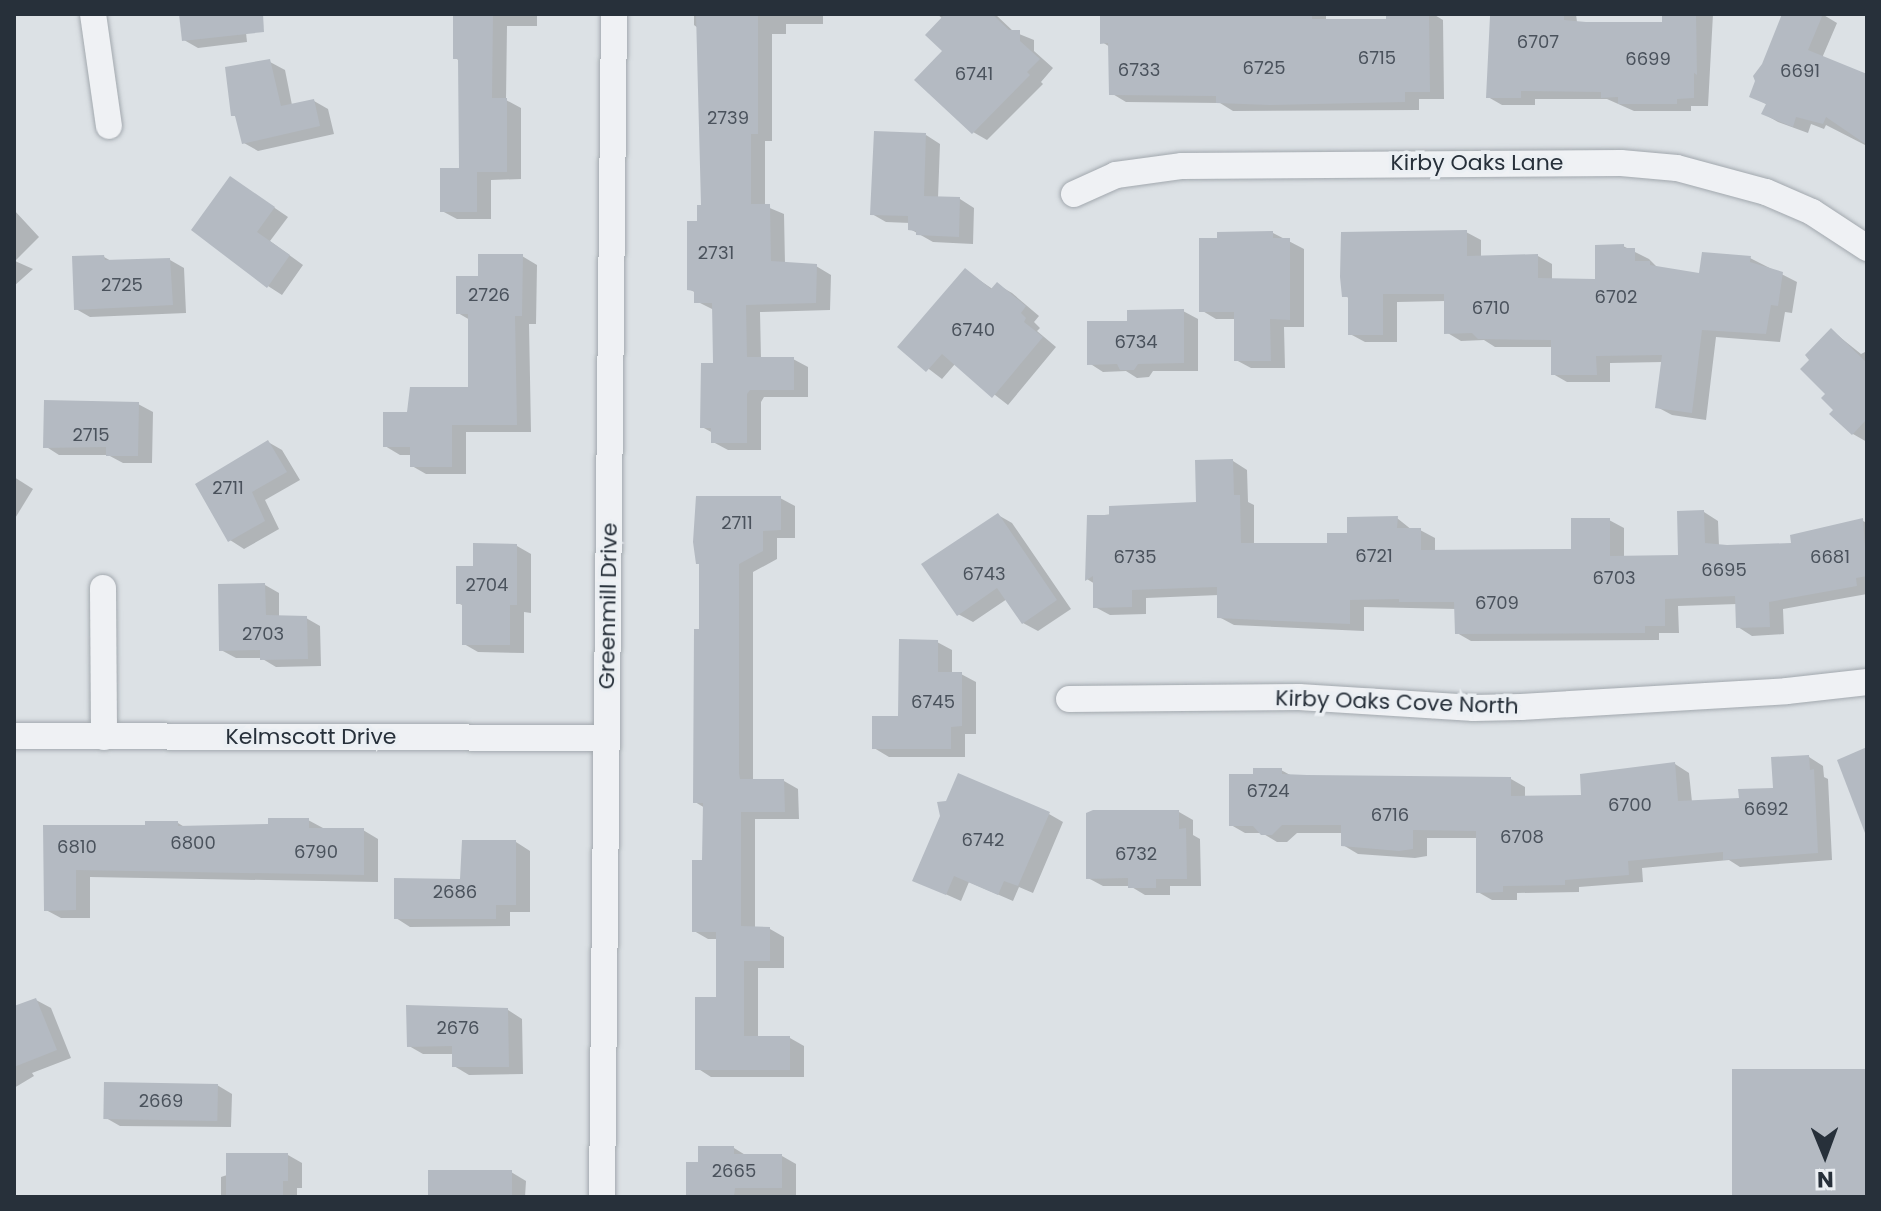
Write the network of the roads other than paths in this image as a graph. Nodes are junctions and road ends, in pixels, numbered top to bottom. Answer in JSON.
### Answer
{"nodes":[{"id":1,"x":93,"y":14,"type":"edge"},
{"id":2,"x":614,"y":14,"type":"edge"},
{"id":3,"x":109,"y":126,"type":"dead end"},
{"id":4,"x":1074,"y":194,"type":"dead end"},
{"id":5,"x":1867,"y":248,"type":"edge"},
{"id":6,"x":103,"y":588,"type":"dead end"},
{"id":7,"x":1867,"y":682,"type":"edge"},
{"id":8,"x":1069,"y":699,"type":"dead end"},
{"id":9,"x":14,"y":736,"type":"edge"},
{"id":10,"x":104,"y":737,"type":"junction"},
{"id":11,"x":607,"y":738,"type":"junction"},
{"id":12,"x":602,"y":1197,"type":"edge"}],
"edges":[{"from":1,"to":3,"type":"street"},
{"from":2,"to":11,"type":"street","name":"Greenmill Drive"},
{"from":4,"to":5,"type":"street","name":"Kirby Oaks Lane"},
{"from":6,"to":10,"type":"street"},
{"from":7,"to":8,"type":"street","name":"Kirby Oaks Cove North"},
{"from":9,"to":10,"type":"street","name":"Kelmscott Drive"},
{"from":10,"to":11,"type":"street","name":"Kelmscott Drive"},
{"from":11,"to":12,"type":"street","name":"Greenmill Drive"}]}
